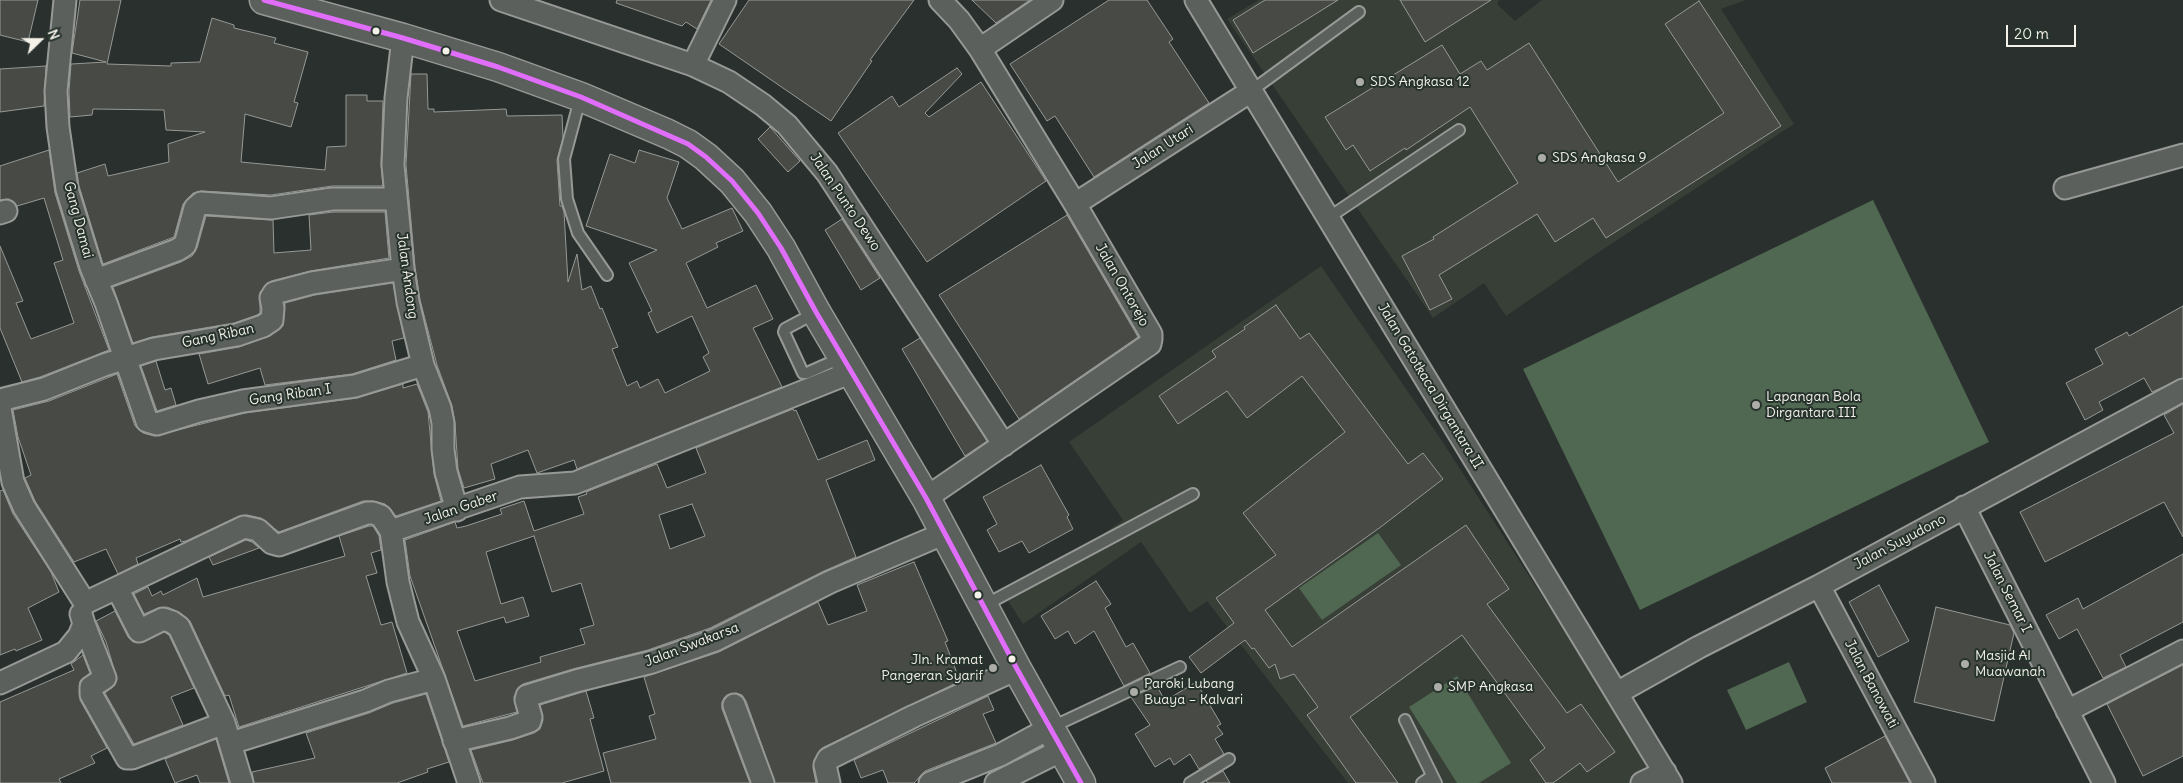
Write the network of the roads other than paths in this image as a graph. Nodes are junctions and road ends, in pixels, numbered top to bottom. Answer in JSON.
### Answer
{"nodes":[{"id":1,"x":65,"y":0,"type":"edge"},
{"id":2,"x":264,"y":0,"type":"edge"},
{"id":3,"x":501,"y":0,"type":"edge"},
{"id":4,"x":725,"y":0,"type":"edge"},
{"id":5,"x":940,"y":0,"type":"edge"},
{"id":6,"x":1052,"y":0,"type":"edge"},
{"id":7,"x":1196,"y":0,"type":"edge"},
{"id":8,"x":1359,"y":12,"type":"dead end"},
{"id":9,"x":403,"y":38,"type":"junction"},
{"id":10,"x":980,"y":49,"type":"junction"},
{"id":11,"x":693,"y":65,"type":"junction"},
{"id":12,"x":1251,"y":91,"type":"junction"},
{"id":13,"x":580,"y":96,"type":"junction"},
{"id":14,"x":1459,"y":130,"type":"dead end"},
{"id":15,"x":2183,"y":155,"type":"edge"},
{"id":16,"x":2065,"y":188,"type":"dead end"},
{"id":17,"x":396,"y":199,"type":"junction"},
{"id":18,"x":1075,"y":204,"type":"junction"},
{"id":19,"x":1328,"y":218,"type":"junction"},
{"id":20,"x":403,"y":269,"type":"junction"},
{"id":21,"x":607,"y":275,"type":"dead end"},
{"id":22,"x":96,"y":280,"type":"junction"},
{"id":23,"x":816,"y":312,"type":"junction"},
{"id":24,"x":125,"y":359,"type":"junction"},
{"id":25,"x":848,"y":364,"type":"junction"},
{"id":26,"x":424,"y":365,"type":"junction"},
{"id":27,"x":2183,"y":390,"type":"edge"},
{"id":28,"x":0,"y":400,"type":"edge"},
{"id":29,"x":0,"y":408,"type":"edge"},
{"id":30,"x":157,"y":424,"type":"joint"},
{"id":31,"x":1004,"y":445,"type":"junction"},
{"id":32,"x":7,"y":484,"type":"edge"},
{"id":33,"x":1193,"y":494,"type":"dead end"},
{"id":34,"x":926,"y":498,"type":"junction"},
{"id":35,"x":1964,"y":508,"type":"junction"},
{"id":36,"x":456,"y":510,"type":"junction"},
{"id":37,"x":391,"y":531,"type":"junction"},
{"id":38,"x":945,"y":533,"type":"junction"},
{"id":39,"x":1819,"y":586,"type":"junction"},
{"id":40,"x":117,"y":588,"type":"junction"},
{"id":41,"x":985,"y":605,"type":"junction"},
{"id":42,"x":85,"y":613,"type":"junction"},
{"id":43,"x":2183,"y":651,"type":"edge"},
{"id":44,"x":1180,"y":667,"type":"dead end"},
{"id":45,"x":1017,"y":670,"type":"junction"},
{"id":46,"x":434,"y":680,"type":"junction"},
{"id":47,"x":0,"y":683,"type":"edge"},
{"id":48,"x":1618,"y":693,"type":"junction"},
{"id":49,"x":734,"y":705,"type":"dead end"},
{"id":50,"x":2067,"y":711,"type":"junction"},
{"id":51,"x":1405,"y":720,"type":"dead end"},
{"id":52,"x":227,"y":733,"type":"junction"},
{"id":53,"x":1056,"y":739,"type":"junction"},
{"id":54,"x":454,"y":741,"type":"junction"},
{"id":55,"x":1228,"y":758,"type":"dead end"},
{"id":56,"x":1668,"y":777,"type":"edge"},
{"id":57,"x":1434,"y":780,"type":"edge"},
{"id":58,"x":242,"y":783,"type":"edge"},
{"id":59,"x":469,"y":783,"type":"edge"},
{"id":60,"x":763,"y":783,"type":"edge"},
{"id":61,"x":829,"y":783,"type":"edge"},
{"id":62,"x":930,"y":783,"type":"edge"},
{"id":63,"x":996,"y":783,"type":"edge"},
{"id":64,"x":1081,"y":783,"type":"edge"},
{"id":65,"x":1190,"y":783,"type":"edge"},
{"id":66,"x":1422,"y":783,"type":"edge"},
{"id":67,"x":1642,"y":783,"type":"edge"},
{"id":68,"x":1924,"y":783,"type":"edge"},
{"id":69,"x":2104,"y":783,"type":"edge"}],
"edges":[{"from":1,"to":22,"type":"street","name":"Gang Damai"},
{"from":2,"to":9,"type":"main road"},
{"from":3,"to":11,"type":"street","name":"Jalan Punto Dewo"},
{"from":4,"to":11,"type":"street"},
{"from":5,"to":10,"type":"street","name":"Jalan Ontorejo"},
{"from":6,"to":10,"type":"street"},
{"from":7,"to":12,"type":"street","name":"Jalan Gatotkaca Dirgantara II"},
{"from":8,"to":12,"type":"lane"},
{"from":9,"to":13,"type":"main road"},
{"from":9,"to":17,"type":"street","name":"Jalan Andong"},
{"from":10,"to":18,"type":"street","name":"Jalan Ontorejo"},
{"from":11,"to":31,"type":"street","name":"Jalan Punto Dewo"},
{"from":12,"to":18,"type":"street","name":"Jalan Utari"},
{"from":12,"to":19,"type":"street","name":"Jalan Gatotkaca Dirgantara II"},
{"from":13,"to":21,"type":"lane"},
{"from":13,"to":23,"type":"main road"},
{"from":14,"to":19,"type":"lane"},
{"from":15,"to":16,"type":"street"},
{"from":17,"to":20,"type":"street","name":"Jalan Andong"},
{"from":17,"to":22,"type":"street"},
{"from":18,"to":31,"type":"street","name":"Jalan Ontorejo"},
{"from":19,"to":48,"type":"street","name":"Jalan Gatotkaca Dirgantara II"},
{"from":20,"to":24,"type":"street","name":"Gang Riban"},
{"from":20,"to":26,"type":"street","name":"Jalan Andong"},
{"from":22,"to":24,"type":"street","name":"Gang Damai"},
{"from":23,"to":25,"type":"main road"},
{"from":23,"to":25,"type":"lane"},
{"from":24,"to":28,"type":"street"},
{"from":24,"to":30,"type":"street","name":"Gang Damai"},
{"from":25,"to":34,"type":"main road"},
{"from":25,"to":36,"type":"street","name":"Jalan Gaber"},
{"from":26,"to":30,"type":"street","name":"Gang Riban I"},
{"from":26,"to":36,"type":"street","name":"Jalan Andong"},
{"from":27,"to":35,"type":"street","name":"Jalan Suyudono"},
{"from":29,"to":32,"type":"street"},
{"from":31,"to":34,"type":"street","name":"Jalan Ontorejo"},
{"from":32,"to":42,"type":"street"},
{"from":33,"to":41,"type":"lane"},
{"from":34,"to":38,"type":"main road"},
{"from":35,"to":39,"type":"street","name":"Jalan Suyudono"},
{"from":35,"to":50,"type":"street","name":"Jalan Semar I"},
{"from":36,"to":37,"type":"street","name":"Jalan Gaber"},
{"from":37,"to":40,"type":"street"},
{"from":37,"to":46,"type":"street"},
{"from":38,"to":41,"type":"main road"},
{"from":38,"to":54,"type":"street","name":"Jalan Swakarsa"},
{"from":39,"to":48,"type":"street","name":"Jalan Suyudono"},
{"from":39,"to":68,"type":"street","name":"Jalan Banowati"},
{"from":40,"to":42,"type":"street"},
{"from":40,"to":52,"type":"street"},
{"from":41,"to":45,"type":"main road"},
{"from":42,"to":47,"type":"street"},
{"from":42,"to":52,"type":"street"},
{"from":43,"to":50,"type":"street"},
{"from":44,"to":53,"type":"lane"},
{"from":45,"to":53,"type":"main road"},
{"from":45,"to":61,"type":"street"},
{"from":46,"to":52,"type":"street"},
{"from":46,"to":54,"type":"street"},
{"from":48,"to":56,"type":"street","name":"Jalan Gatotkaca Dirgantara II"},
{"from":49,"to":60,"type":"street"},
{"from":50,"to":69,"type":"street","name":"Jalan Semar I"},
{"from":51,"to":57,"type":"lane"},
{"from":52,"to":58,"type":"street"},
{"from":53,"to":62,"type":"street"},
{"from":53,"to":63,"type":"street"},
{"from":53,"to":64,"type":"main road"},
{"from":54,"to":59,"type":"street"},
{"from":55,"to":65,"type":"lane"},
{"from":56,"to":67,"type":"street"},
{"from":57,"to":66,"type":"lane"}]}
